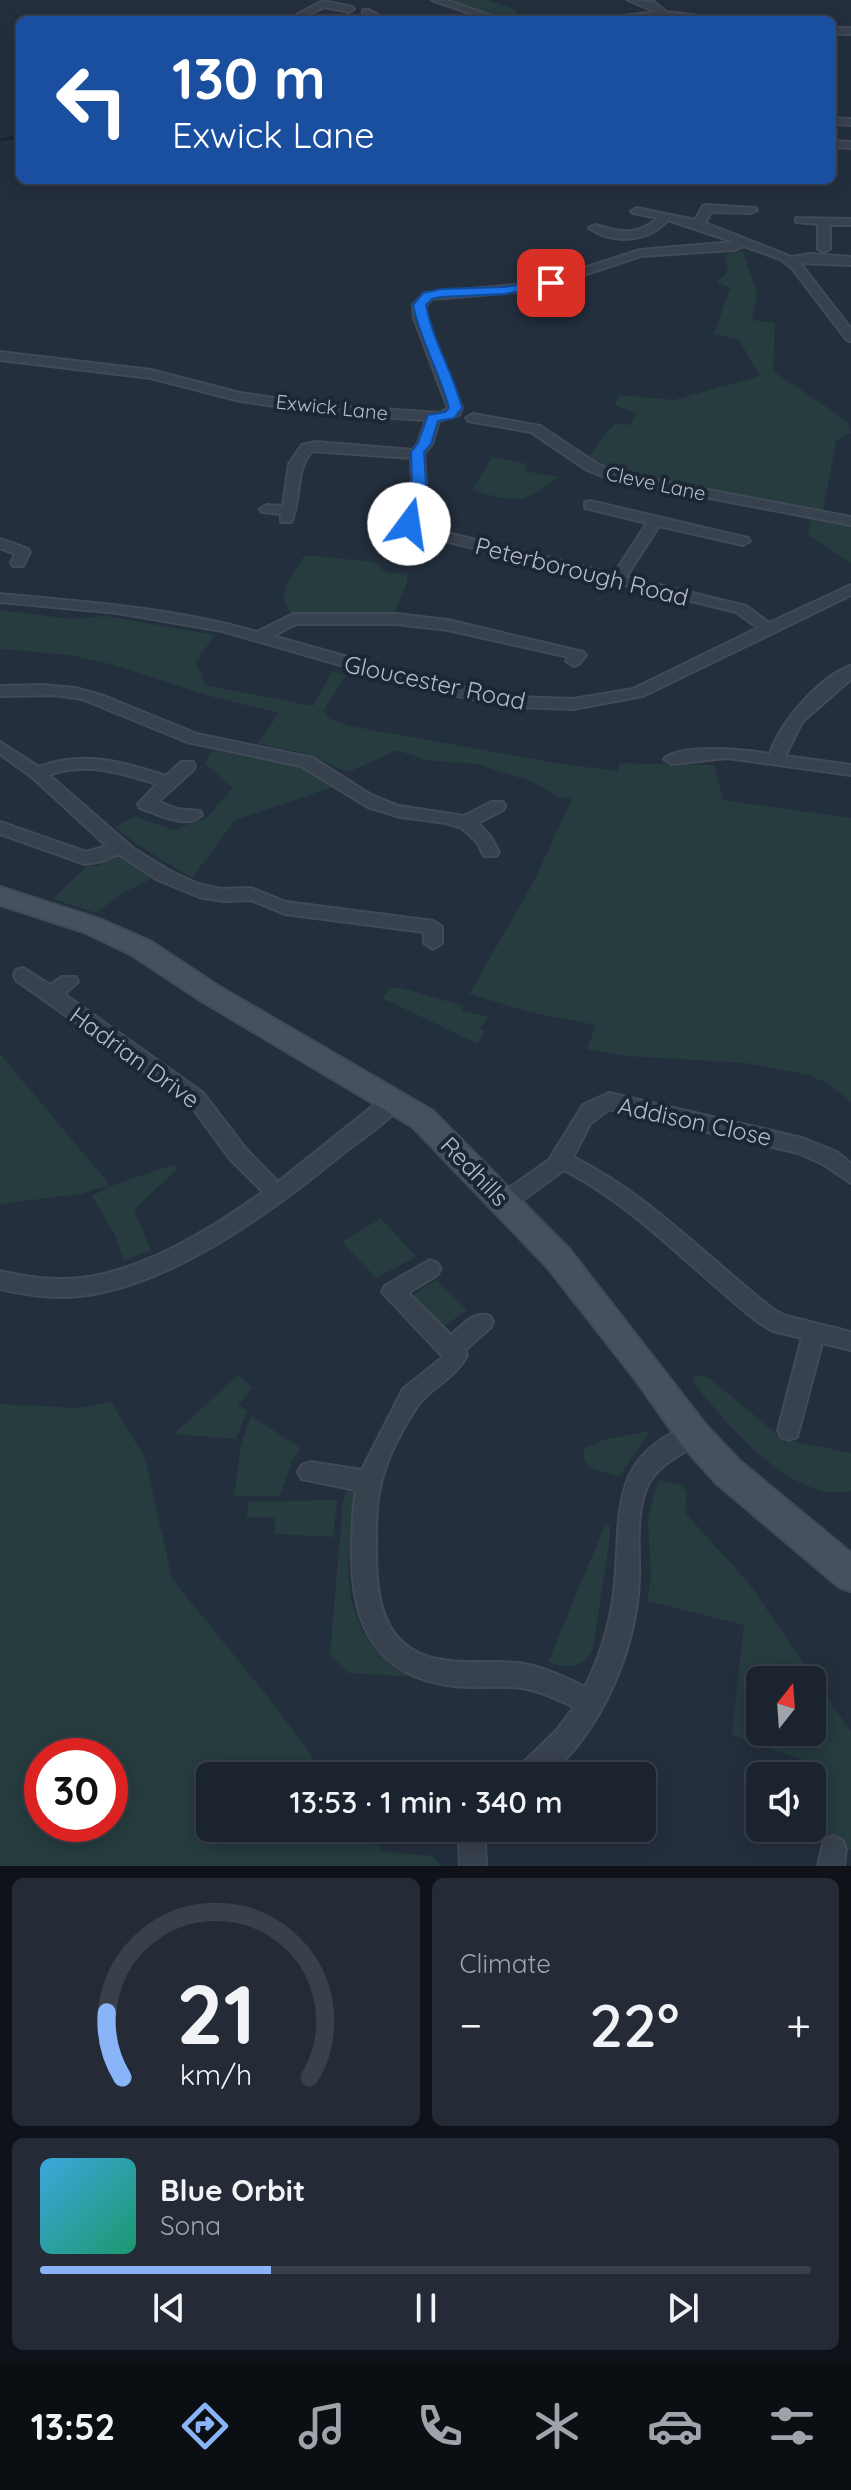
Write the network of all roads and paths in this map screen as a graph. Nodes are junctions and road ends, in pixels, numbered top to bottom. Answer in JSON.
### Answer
{"nodes":[{"id":1,"x":309,"y":0,"type":"edge"},
{"id":2,"x":437,"y":0,"type":"edge"},
{"id":3,"x":633,"y":0,"type":"edge"},
{"id":4,"x":323,"y":4,"type":"junction"},
{"id":5,"x":349,"y":9,"type":"dead end"},
{"id":6,"x":366,"y":12,"type":"dead end"},
{"id":7,"x":662,"y":14,"type":"junction"},
{"id":8,"x":303,"y":16,"type":"edge"},
{"id":9,"x":374,"y":16,"type":"edge"},
{"id":10,"x":486,"y":16,"type":"edge"},
{"id":11,"x":640,"y":16,"type":"edge"},
{"id":12,"x":684,"y":16,"type":"edge"},
{"id":13,"x":751,"y":210,"type":"dead end"},
{"id":14,"x":637,"y":211,"type":"dead end"},
{"id":15,"x":667,"y":215,"type":"junction"},
{"id":16,"x":800,"y":220,"type":"dead end"},
{"id":17,"x":824,"y":221,"type":"junction"},
{"id":18,"x":851,"y":222,"type":"edge"},
{"id":19,"x":699,"y":224,"type":"junction"},
{"id":20,"x":595,"y":228,"type":"dead end"},
{"id":21,"x":745,"y":241,"type":"junction"},
{"id":22,"x":821,"y":243,"type":"dead end"},
{"id":23,"x":791,"y":261,"type":"junction"},
{"id":24,"x":851,"y":261,"type":"edge"},
{"id":25,"x":851,"y":337,"type":"edge"},
{"id":26,"x":0,"y":356,"type":"edge"},
{"id":27,"x":433,"y":418,"type":"junction"},
{"id":28,"x":473,"y":418,"type":"dead end"},
{"id":29,"x":417,"y":454,"type":"junction"},
{"id":30,"x":590,"y":505,"type":"dead end"},
{"id":31,"x":267,"y":509,"type":"dead end"},
{"id":32,"x":655,"y":521,"type":"junction"},
{"id":33,"x":851,"y":521,"type":"edge"},
{"id":34,"x":743,"y":541,"type":"dead end"},
{"id":35,"x":0,"y":543,"type":"edge"},
{"id":36,"x":41,"y":550,"type":"dead end"},
{"id":37,"x":617,"y":580,"type":"junction"},
{"id":38,"x":851,"y":589,"type":"edge"},
{"id":39,"x":0,"y":598,"type":"edge"},
{"id":40,"x":768,"y":629,"type":"junction"},
{"id":41,"x":258,"y":636,"type":"junction"},
{"id":42,"x":579,"y":655,"type":"dead end"},
{"id":43,"x":850,"y":666,"type":"edge"},
{"id":44,"x":0,"y":691,"type":"edge"},
{"id":45,"x":0,"y":747,"type":"edge"},
{"id":46,"x":672,"y":759,"type":"dead end"},
{"id":47,"x":776,"y":759,"type":"junction"},
{"id":48,"x":187,"y":766,"type":"dead end"},
{"id":49,"x":851,"y":770,"type":"edge"},
{"id":50,"x":39,"y":773,"type":"junction"},
{"id":51,"x":168,"y":782,"type":"junction"},
{"id":52,"x":497,"y":806,"type":"dead end"},
{"id":53,"x":194,"y":815,"type":"dead end"},
{"id":54,"x":467,"y":822,"type":"junction"},
{"id":55,"x":0,"y":828,"type":"edge"},
{"id":56,"x":121,"y":846,"type":"junction"},
{"id":57,"x":490,"y":852,"type":"dead end"},
{"id":58,"x":0,"y":896,"type":"edge"},
{"id":59,"x":438,"y":931,"type":"dead end"},
{"id":60,"x":23,"y":975,"type":"dead end"},
{"id":61,"x":69,"y":982,"type":"dead end"},
{"id":62,"x":50,"y":994,"type":"junction"},
{"id":63,"x":395,"y":1099,"type":"junction"},
{"id":64,"x":562,"y":1160,"type":"junction"},
{"id":65,"x":851,"y":1175,"type":"edge"},
{"id":66,"x":278,"y":1195,"type":"junction"},
{"id":67,"x":505,"y":1202,"type":"junction"},
{"id":68,"x":430,"y":1269,"type":"dead end"},
{"id":69,"x":0,"y":1280,"type":"edge"},
{"id":70,"x":482,"y":1322,"type":"dead end"},
{"id":71,"x":814,"y":1333,"type":"junction"},
{"id":72,"x":851,"y":1341,"type":"edge"},
{"id":73,"x":450,"y":1349,"type":"junction"},
{"id":74,"x":789,"y":1430,"type":"dead end"},
{"id":75,"x":693,"y":1434,"type":"junction"},
{"id":76,"x":310,"y":1472,"type":"dead end"},
{"id":77,"x":367,"y":1481,"type":"junction"},
{"id":78,"x":849,"y":1571,"type":"edge"},
{"id":79,"x":589,"y":1701,"type":"junction"},
{"id":80,"x":543,"y":1762,"type":"edge"},
{"id":81,"x":472,"y":1842,"type":"edge"},
{"id":82,"x":473,"y":1866,"type":"edge"}],
"edges":[{"from":1,"to":4,"type":"street"},
{"from":2,"to":10,"type":"street"},
{"from":3,"to":7,"type":"street"},
{"from":4,"to":5,"type":"street"},
{"from":4,"to":8,"type":"street"},
{"from":6,"to":9,"type":"street"},
{"from":7,"to":11,"type":"street"},
{"from":7,"to":12,"type":"street"},
{"from":13,"to":19,"type":"street"},
{"from":14,"to":15,"type":"street"},
{"from":15,"to":19,"type":"street"},
{"from":15,"to":20,"type":"street"},
{"from":16,"to":17,"type":"street"},
{"from":17,"to":18,"type":"street"},
{"from":17,"to":22,"type":"street"},
{"from":19,"to":21,"type":"street"},
{"from":21,"to":23,"type":"street"},
{"from":21,"to":27,"type":"street"},
{"from":23,"to":24,"type":"street"},
{"from":23,"to":25,"type":"street"},
{"from":26,"to":27,"type":"street","name":"Exwick Lane"},
{"from":27,"to":29,"type":"street","name":"Peterborough Road"},
{"from":28,"to":33,"type":"street","name":"Cleve Lane"},
{"from":29,"to":31,"type":"street"},
{"from":29,"to":37,"type":"street","name":"Peterborough Road"},
{"from":30,"to":32,"type":"street"},
{"from":32,"to":34,"type":"street"},
{"from":32,"to":37,"type":"street"},
{"from":35,"to":36,"type":"street"},
{"from":37,"to":40,"type":"street","name":"Peterborough Road"},
{"from":38,"to":40,"type":"street","name":"Gloucester Road"},
{"from":39,"to":41,"type":"street","name":"Gloucester Road"},
{"from":40,"to":41,"type":"street","name":"Gloucester Road"},
{"from":41,"to":42,"type":"street"},
{"from":43,"to":47,"type":"street"},
{"from":44,"to":54,"type":"street"},
{"from":45,"to":50,"type":"street"},
{"from":46,"to":47,"type":"street"},
{"from":47,"to":49,"type":"street"},
{"from":48,"to":51,"type":"street"},
{"from":50,"to":51,"type":"street"},
{"from":50,"to":56,"type":"street"},
{"from":51,"to":53,"type":"street"},
{"from":52,"to":54,"type":"street"},
{"from":54,"to":57,"type":"street"},
{"from":55,"to":56,"type":"street"},
{"from":56,"to":59,"type":"street"},
{"from":58,"to":63,"type":"street","name":"Redhills"},
{"from":60,"to":62,"type":"street","name":"Hadrian Drive"},
{"from":61,"to":62,"type":"street","name":"Hadrian Drive"},
{"from":62,"to":66,"type":"street","name":"Hadrian Drive"},
{"from":63,"to":66,"type":"street"},
{"from":63,"to":67,"type":"street","name":"Redhills"},
{"from":64,"to":65,"type":"street","name":"Addison Close"},
{"from":64,"to":67,"type":"street","name":"Addison Close"},
{"from":64,"to":71,"type":"street"},
{"from":66,"to":69,"type":"street"},
{"from":67,"to":75,"type":"street","name":"Redhills"},
{"from":68,"to":73,"type":"street"},
{"from":70,"to":73,"type":"street"},
{"from":71,"to":72,"type":"street"},
{"from":71,"to":74,"type":"street"},
{"from":73,"to":77,"type":"street"},
{"from":75,"to":78,"type":"street","name":"Redhills"},
{"from":75,"to":79,"type":"street"},
{"from":76,"to":77,"type":"street"},
{"from":77,"to":79,"type":"street"},
{"from":79,"to":80,"type":"street"},
{"from":81,"to":82,"type":"street"}]}
